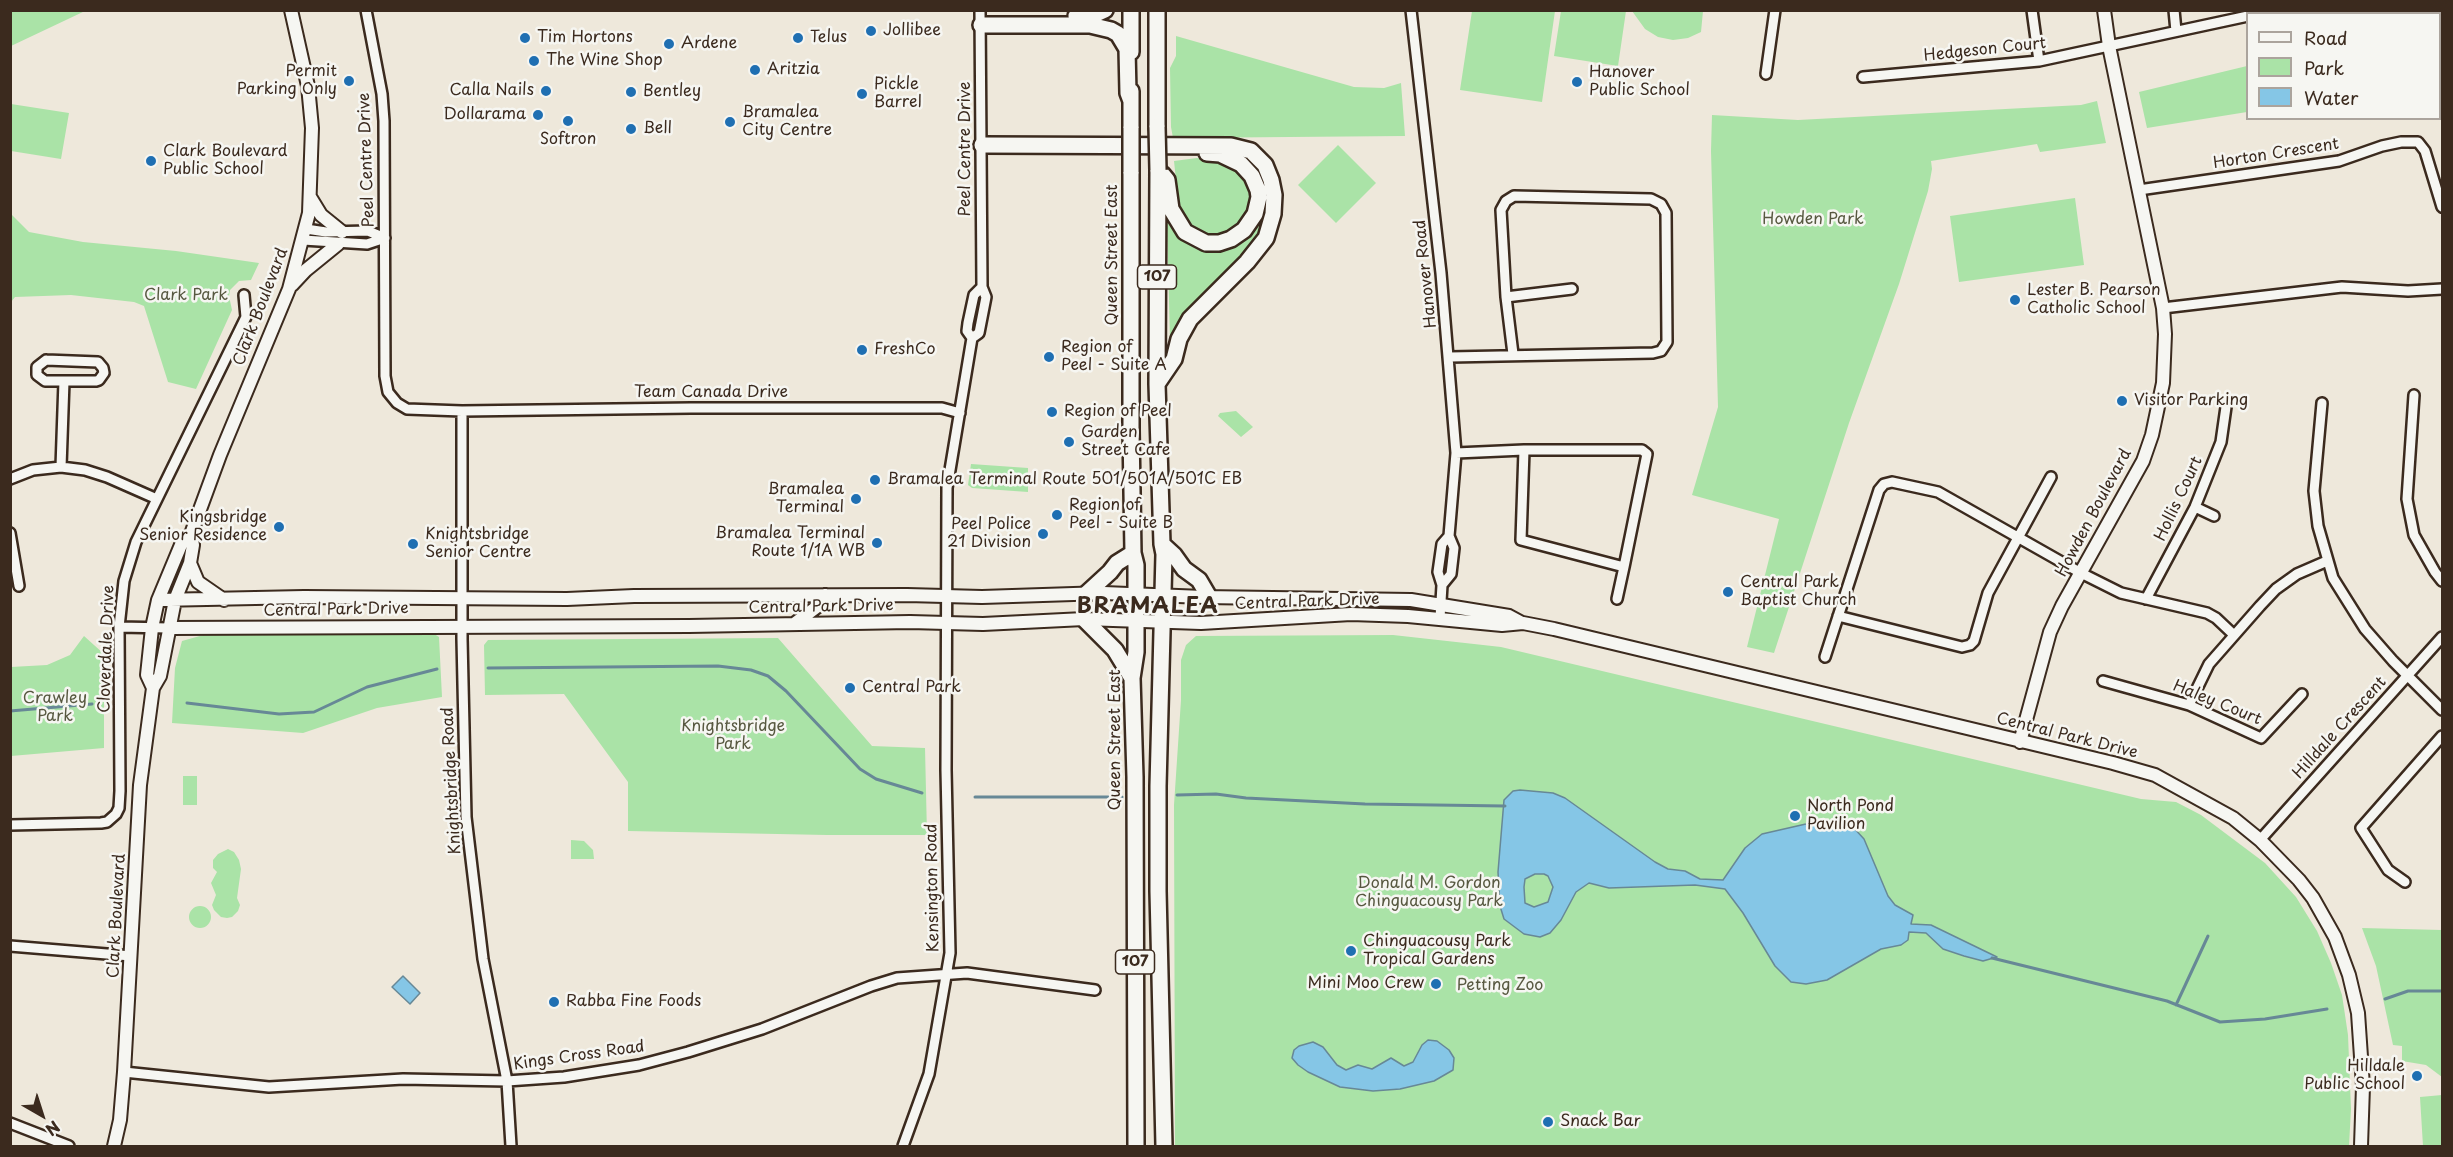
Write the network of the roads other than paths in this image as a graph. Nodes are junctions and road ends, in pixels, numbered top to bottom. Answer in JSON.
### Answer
{"nodes":[{"id":1,"x":291,"y":10,"type":"edge"},
{"id":2,"x":366,"y":10,"type":"edge"},
{"id":3,"x":1105,"y":10,"type":"edge"},
{"id":4,"x":1131,"y":10,"type":"edge"},
{"id":5,"x":1157,"y":10,"type":"edge"},
{"id":6,"x":1411,"y":10,"type":"edge"},
{"id":7,"x":1775,"y":10,"type":"edge"},
{"id":8,"x":2032,"y":10,"type":"edge"},
{"id":9,"x":2104,"y":10,"type":"edge"},
{"id":10,"x":2174,"y":10,"type":"edge"},
{"id":11,"x":2246,"y":16,"type":"edge"},
{"id":12,"x":981,"y":17,"type":"edge"},
{"id":13,"x":2176,"y":31,"type":"junction"},
{"id":14,"x":2109,"y":46,"type":"junction"},
{"id":15,"x":2039,"y":61,"type":"junction"},
{"id":16,"x":1766,"y":74,"type":"dead end"},
{"id":17,"x":1863,"y":77,"type":"dead end"},
{"id":18,"x":1131,"y":101,"type":"junction"},
{"id":19,"x":982,"y":150,"type":"junction"},
{"id":20,"x":1158,"y":170,"type":"junction"},
{"id":21,"x":2139,"y":190,"type":"junction"},
{"id":22,"x":310,"y":197,"type":"junction"},
{"id":23,"x":2442,"y":207,"type":"edge"},
{"id":24,"x":304,"y":234,"type":"junction"},
{"id":25,"x":340,"y":238,"type":"junction"},
{"id":26,"x":385,"y":238,"type":"junction"},
{"id":27,"x":289,"y":288,"type":"junction"},
{"id":28,"x":1572,"y":289,"type":"dead end"},
{"id":29,"x":2442,"y":289,"type":"edge"},
{"id":30,"x":244,"y":295,"type":"dead end"},
{"id":31,"x":1506,"y":297,"type":"junction"},
{"id":32,"x":2163,"y":308,"type":"junction"},
{"id":33,"x":1513,"y":354,"type":"junction"},
{"id":34,"x":1450,"y":357,"type":"junction"},
{"id":35,"x":64,"y":381,"type":"junction"},
{"id":36,"x":1157,"y":384,"type":"junction"},
{"id":37,"x":2414,"y":395,"type":"dead end"},
{"id":38,"x":2322,"y":403,"type":"dead end"},
{"id":39,"x":2226,"y":407,"type":"dead end"},
{"id":40,"x":462,"y":411,"type":"junction"},
{"id":41,"x":960,"y":413,"type":"junction"},
{"id":42,"x":1524,"y":450,"type":"junction"},
{"id":43,"x":1456,"y":453,"type":"junction"},
{"id":44,"x":61,"y":466,"type":"junction"},
{"id":45,"x":2051,"y":477,"type":"dead end"},
{"id":46,"x":10,"y":479,"type":"edge"},
{"id":47,"x":157,"y":499,"type":"junction"},
{"id":48,"x":2195,"y":507,"type":"junction"},
{"id":49,"x":2214,"y":516,"type":"dead end"},
{"id":50,"x":10,"y":533,"type":"edge"},
{"id":51,"x":192,"y":534,"type":"junction"},
{"id":52,"x":2018,"y":536,"type":"junction"},
{"id":53,"x":1162,"y":544,"type":"junction"},
{"id":54,"x":1133,"y":553,"type":"junction"},
{"id":55,"x":2327,"y":561,"type":"junction"},
{"id":56,"x":189,"y":563,"type":"junction"},
{"id":57,"x":1624,"y":567,"type":"junction"},
{"id":58,"x":2081,"y":573,"type":"junction"},
{"id":59,"x":2442,"y":581,"type":"edge"},
{"id":60,"x":19,"y":586,"type":"dead end"},
{"id":61,"x":1086,"y":594,"type":"junction"},
{"id":62,"x":1136,"y":594,"type":"junction"},
{"id":63,"x":825,"y":595,"type":"junction"},
{"id":64,"x":947,"y":596,"type":"junction"},
{"id":65,"x":1163,"y":596,"type":"junction"},
{"id":66,"x":1209,"y":597,"type":"junction"},
{"id":67,"x":1617,"y":599,"type":"dead end"},
{"id":68,"x":2146,"y":599,"type":"junction"},
{"id":69,"x":158,"y":600,"type":"junction"},
{"id":70,"x":175,"y":600,"type":"junction"},
{"id":71,"x":225,"y":600,"type":"junction"},
{"id":72,"x":463,"y":600,"type":"junction"},
{"id":73,"x":1441,"y":604,"type":"junction"},
{"id":74,"x":1838,"y":616,"type":"junction"},
{"id":75,"x":1440,"y":618,"type":"junction"},
{"id":76,"x":1084,"y":620,"type":"junction"},
{"id":77,"x":1136,"y":621,"type":"junction"},
{"id":78,"x":1163,"y":622,"type":"junction"},
{"id":79,"x":947,"y":623,"type":"junction"},
{"id":80,"x":1523,"y":623,"type":"junction"},
{"id":81,"x":794,"y":624,"type":"junction"},
{"id":82,"x":462,"y":626,"type":"junction"},
{"id":83,"x":120,"y":627,"type":"junction"},
{"id":84,"x":152,"y":628,"type":"junction"},
{"id":85,"x":169,"y":628,"type":"junction"},
{"id":86,"x":2234,"y":635,"type":"junction"},
{"id":87,"x":2442,"y":637,"type":"edge"},
{"id":88,"x":1825,"y":657,"type":"dead end"},
{"id":89,"x":2408,"y":676,"type":"junction"},
{"id":90,"x":1132,"y":678,"type":"junction"},
{"id":91,"x":2103,"y":681,"type":"dead end"},
{"id":92,"x":153,"y":688,"type":"junction"},
{"id":93,"x":2302,"y":694,"type":"dead end"},
{"id":94,"x":2189,"y":705,"type":"junction"},
{"id":95,"x":2442,"y":710,"type":"edge"},
{"id":96,"x":2442,"y":736,"type":"edge"},
{"id":97,"x":2020,"y":742,"type":"junction"},
{"id":98,"x":10,"y":825,"type":"edge"},
{"id":99,"x":2260,"y":840,"type":"junction"},
{"id":100,"x":2405,"y":882,"type":"dead end"},
{"id":101,"x":10,"y":946,"type":"edge"},
{"id":102,"x":131,"y":956,"type":"junction"},
{"id":103,"x":948,"y":974,"type":"junction"},
{"id":104,"x":1095,"y":990,"type":"dead end"},
{"id":105,"x":124,"y":1072,"type":"junction"},
{"id":106,"x":507,"y":1081,"type":"junction"},
{"id":107,"x":10,"y":1123,"type":"edge"},
{"id":108,"x":69,"y":1146,"type":"edge"},
{"id":109,"x":114,"y":1146,"type":"edge"},
{"id":110,"x":511,"y":1146,"type":"edge"},
{"id":111,"x":903,"y":1146,"type":"edge"},
{"id":112,"x":1136,"y":1146,"type":"edge"},
{"id":113,"x":1164,"y":1146,"type":"edge"},
{"id":114,"x":2361,"y":1146,"type":"edge"}],
"edges":[{"from":1,"to":22,"type":"street","name":"Clark Boulevard"},
{"from":2,"to":26,"type":"street","name":"Peel Centre Drive"},
{"from":3,"to":12,"type":"main road"},
{"from":4,"to":18,"type":"main road","name":"Queen Street East","number":"107"},
{"from":5,"to":20,"type":"main road","number":"107","bridge":true},
{"from":6,"to":34,"type":"street","name":"Hanover Road"},
{"from":7,"to":16,"type":"street"},
{"from":8,"to":15,"type":"street"},
{"from":9,"to":14,"type":"street","name":"Howden Boulevard"},
{"from":10,"to":13,"type":"street"},
{"from":11,"to":13,"type":"street","name":"Hedgeson Court"},
{"from":12,"to":18,"type":"main road"},
{"from":12,"to":19,"type":"street","name":"Peel Centre Drive"},
{"from":13,"to":14,"type":"street","name":"Hedgeson Court"},
{"from":14,"to":15,"type":"street","name":"Hedgeson Court"},
{"from":14,"to":21,"type":"street","name":"Howden Boulevard"},
{"from":15,"to":17,"type":"street","name":"Hedgeson Court"},
{"from":18,"to":54,"type":"main road","name":"Queen Street East","number":"107","bridge":true},
{"from":19,"to":20,"type":"main road"},
{"from":19,"to":36,"type":"main road"},
{"from":19,"to":41,"type":"street","name":"Peel Centre Drive"},
{"from":20,"to":36,"type":"main road","number":"107"},
{"from":21,"to":23,"type":"street","name":"Horton Crescent"},
{"from":21,"to":32,"type":"street","name":"Howden Boulevard"},
{"from":22,"to":24,"type":"street","name":"Clark Boulevard"},
{"from":22,"to":25,"type":"street"},
{"from":24,"to":25,"type":"street","name":"Peel Centre Drive"},
{"from":24,"to":27,"type":"street","name":"Clark Boulevard"},
{"from":25,"to":26,"type":"street","name":"Peel Centre Drive"},
{"from":25,"to":27,"type":"street"},
{"from":26,"to":40,"type":"street","name":"Peel Centre Drive"},
{"from":27,"to":51,"type":"street","name":"Clark Boulevard"},
{"from":28,"to":31,"type":"street"},
{"from":29,"to":32,"type":"street"},
{"from":30,"to":47,"type":"street","name":"Cloverdale Drive"},
{"from":31,"to":33,"type":"street"},
{"from":31,"to":33,"type":"street"},
{"from":32,"to":58,"type":"street","name":"Howden Boulevard"},
{"from":33,"to":34,"type":"street"},
{"from":34,"to":43,"type":"street","name":"Hanover Road"},
{"from":35,"to":35,"type":"street"},
{"from":35,"to":44,"type":"street"},
{"from":36,"to":53,"type":"main road","number":"107"},
{"from":37,"to":59,"type":"street"},
{"from":38,"to":55,"type":"street"},
{"from":39,"to":48,"type":"street","name":"Hollis Court"},
{"from":40,"to":41,"type":"street","name":"Team Canada Drive"},
{"from":40,"to":72,"type":"street","name":"Knightsbridge Road"},
{"from":41,"to":64,"type":"street","name":"Peel Centre Drive"},
{"from":42,"to":43,"type":"street"},
{"from":42,"to":57,"type":"street"},
{"from":42,"to":57,"type":"street"},
{"from":43,"to":73,"type":"street","name":"Hanover Road"},
{"from":44,"to":46,"type":"street"},
{"from":44,"to":47,"type":"street"},
{"from":45,"to":52,"type":"street"},
{"from":47,"to":83,"type":"street","name":"Cloverdale Drive"},
{"from":48,"to":49,"type":"street"},
{"from":48,"to":68,"type":"street","name":"Hollis Court"},
{"from":50,"to":60,"type":"street"},
{"from":51,"to":56,"type":"street","name":"Clark Boulevard"},
{"from":51,"to":69,"type":"street","name":"Clark Boulevard"},
{"from":52,"to":58,"type":"street"},
{"from":52,"to":74,"type":"street"},
{"from":52,"to":74,"type":"street"},
{"from":53,"to":65,"type":"main road","number":"107"},
{"from":53,"to":66,"type":"main road"},
{"from":54,"to":61,"type":"main road"},
{"from":54,"to":62,"type":"main road","name":"Queen Street East","number":"107"},
{"from":55,"to":86,"type":"street"},
{"from":55,"to":89,"type":"street"},
{"from":56,"to":70,"type":"street","name":"Clark Boulevard"},
{"from":56,"to":71,"type":"street"},
{"from":57,"to":67,"type":"street"},
{"from":58,"to":68,"type":"street"},
{"from":58,"to":97,"type":"street","name":"Howden Boulevard"},
{"from":61,"to":62,"type":"street","name":"Central Park Drive"},
{"from":61,"to":64,"type":"street","name":"Central Park Drive"},
{"from":62,"to":65,"type":"street","name":"Central Park Drive"},
{"from":62,"to":77,"type":"main road","name":"Queen Street East","number":"107"},
{"from":63,"to":64,"type":"street","name":"Central Park Drive"},
{"from":63,"to":72,"type":"street","name":"Central Park Drive"},
{"from":63,"to":81,"type":"street"},
{"from":64,"to":79,"type":"street","name":"Kensington Road"},
{"from":65,"to":66,"type":"street","name":"Central Park Drive"},
{"from":65,"to":78,"type":"main road","number":"107"},
{"from":66,"to":73,"type":"street","name":"Central Park Drive"},
{"from":68,"to":86,"type":"street"},
{"from":69,"to":70,"type":"street","name":"Central Park Drive"},
{"from":69,"to":84,"type":"street","name":"Clark Boulevard"},
{"from":70,"to":71,"type":"street","name":"Central Park Drive"},
{"from":70,"to":85,"type":"street","name":"Clark Boulevard"},
{"from":71,"to":72,"type":"street","name":"Central Park Drive"},
{"from":72,"to":82,"type":"street","name":"Knightsbridge Road"},
{"from":73,"to":75,"type":"street","name":"Hanover Road"},
{"from":73,"to":80,"type":"street","name":"Central Park Drive"},
{"from":74,"to":88,"type":"street"},
{"from":75,"to":78,"type":"street","name":"Central Park Drive"},
{"from":75,"to":80,"type":"street","name":"Central Park Drive"},
{"from":76,"to":77,"type":"street","name":"Central Park Drive"},
{"from":76,"to":79,"type":"street","name":"Central Park Drive"},
{"from":76,"to":90,"type":"main road"},
{"from":77,"to":78,"type":"street","name":"Central Park Drive"},
{"from":77,"to":90,"type":"main road","name":"Queen Street East","number":"107"},
{"from":78,"to":113,"type":"main road","number":"107"},
{"from":79,"to":81,"type":"street","name":"Central Park Drive"},
{"from":79,"to":103,"type":"street","name":"Kensington Road"},
{"from":80,"to":97,"type":"street","name":"Central Park Drive"},
{"from":81,"to":82,"type":"street","name":"Central Park Drive"},
{"from":82,"to":85,"type":"street","name":"Central Park Drive"},
{"from":82,"to":106,"type":"street","name":"Knightsbridge Road"},
{"from":83,"to":84,"type":"street","name":"Central Park Drive"},
{"from":83,"to":98,"type":"street","name":"Cloverdale Drive"},
{"from":84,"to":85,"type":"street","name":"Central Park Drive"},
{"from":84,"to":92,"type":"street","name":"Clark Boulevard"},
{"from":85,"to":92,"type":"street","name":"Clark Boulevard"},
{"from":86,"to":94,"type":"street"},
{"from":87,"to":89,"type":"street","name":"Hilldale Crescent"},
{"from":89,"to":95,"type":"street"},
{"from":89,"to":99,"type":"street","name":"Hilldale Crescent"},
{"from":90,"to":112,"type":"main road","name":"Queen Street East","number":"107"},
{"from":91,"to":94,"type":"street","name":"Haley Court"},
{"from":92,"to":102,"type":"street","name":"Clark Boulevard"},
{"from":93,"to":94,"type":"street","name":"Haley Court"},
{"from":96,"to":100,"type":"street"},
{"from":97,"to":99,"type":"street","name":"Central Park Drive"},
{"from":99,"to":114,"type":"street","name":"Central Park Drive"},
{"from":101,"to":102,"type":"street"},
{"from":102,"to":105,"type":"street","name":"Clark Boulevard"},
{"from":103,"to":104,"type":"street","name":"Kings Cross Road"},
{"from":103,"to":106,"type":"street","name":"Kings Cross Road"},
{"from":103,"to":111,"type":"street","name":"Kensington Road"},
{"from":105,"to":106,"type":"street","name":"Kings Cross Road"},
{"from":105,"to":109,"type":"street","name":"Clark Boulevard"},
{"from":106,"to":110,"type":"street","name":"Knightsbridge Road"},
{"from":107,"to":108,"type":"street"}]}
